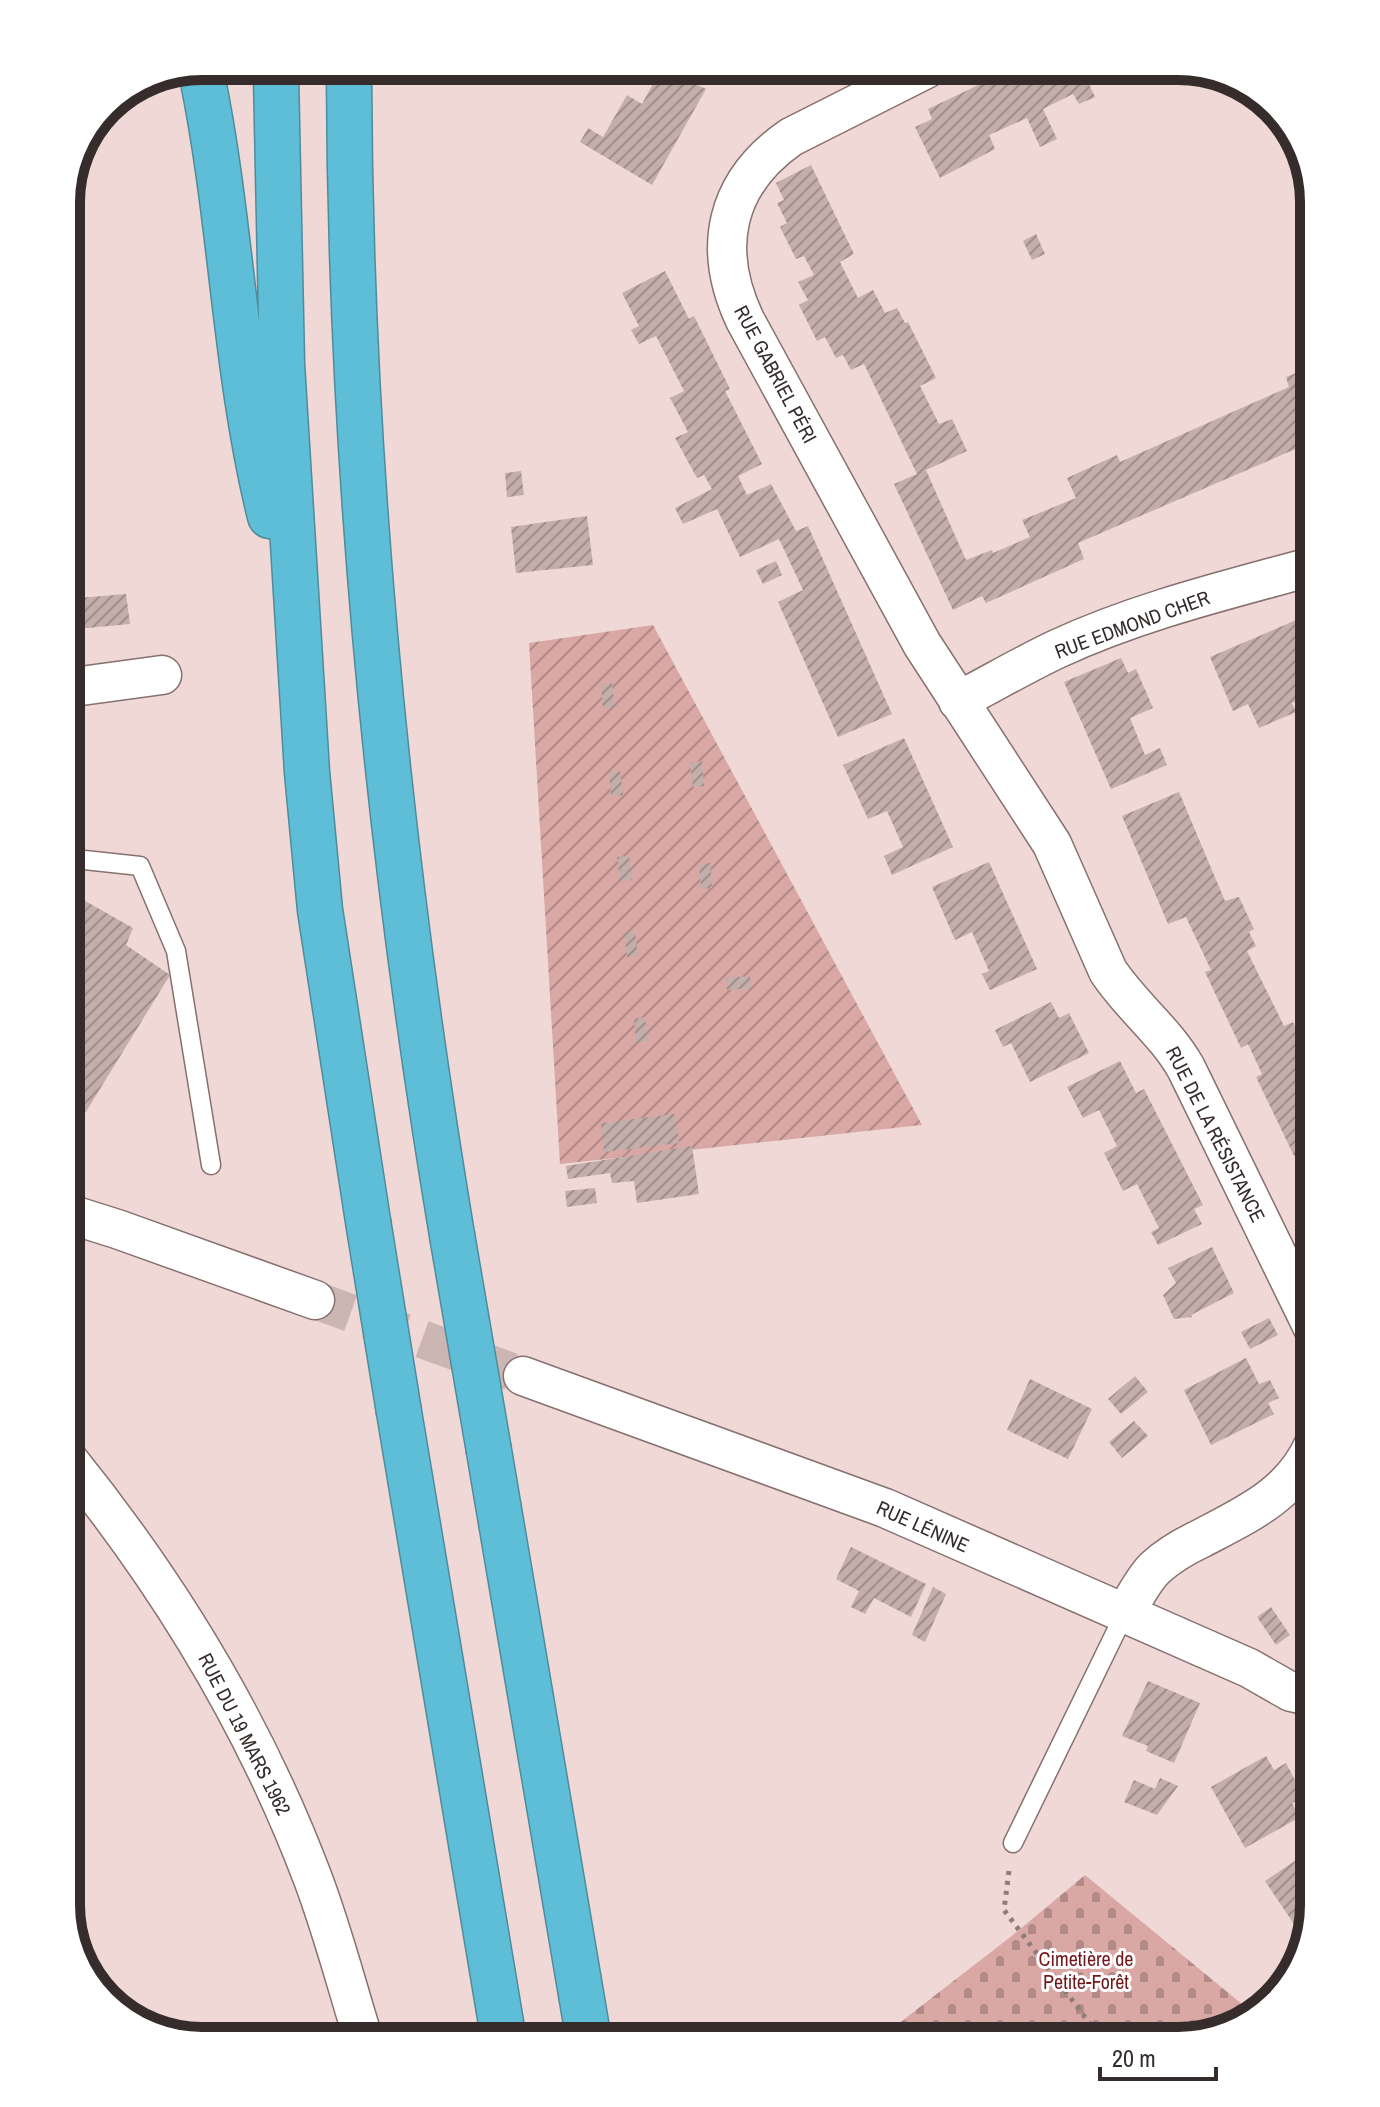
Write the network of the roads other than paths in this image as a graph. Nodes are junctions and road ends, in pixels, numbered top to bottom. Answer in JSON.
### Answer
{"nodes":[{"id":1,"x":203,"y":80,"type":"edge"},
{"id":2,"x":276,"y":80,"type":"edge"},
{"id":3,"x":349,"y":80,"type":"edge"},
{"id":4,"x":904,"y":80,"type":"edge"},
{"id":5,"x":1300,"y":570,"type":"edge"},
{"id":6,"x":298,"y":630,"type":"junction"},
{"id":7,"x":162,"y":675,"type":"dead end"},
{"id":8,"x":80,"y":686,"type":"edge"},
{"id":9,"x":958,"y":701,"type":"junction"},
{"id":10,"x":80,"y":860,"type":"edge"},
{"id":11,"x":211,"y":1165,"type":"dead end"},
{"id":12,"x":80,"y":1217,"type":"edge"},
{"id":13,"x":315,"y":1300,"type":"tunnel mouth"},
{"id":14,"x":1300,"y":1301,"type":"edge"},
{"id":15,"x":523,"y":1376,"type":"tunnel mouth"},
{"id":16,"x":1300,"y":1470,"type":"edge"},
{"id":17,"x":80,"y":1474,"type":"edge"},
{"id":18,"x":1124,"y":1615,"type":"junction"},
{"id":19,"x":1300,"y":1699,"type":"edge"},
{"id":20,"x":1013,"y":1843,"type":"road end"},
{"id":21,"x":360,"y":2027,"type":"edge"},
{"id":22,"x":502,"y":2027,"type":"edge"},
{"id":23,"x":587,"y":2027,"type":"edge"}],
"edges":[{"from":1,"to":6,"type":"highway"},
{"from":2,"to":6,"type":"highway"},
{"from":3,"to":23,"type":"highway","bridge":true},
{"from":4,"to":9,"type":"street","name":"RUE GABRIEL PÉRI"},
{"from":5,"to":9,"type":"street","name":"RUE EDMOND CHER"},
{"from":6,"to":22,"type":"highway","bridge":true},
{"from":7,"to":8,"type":"street"},
{"from":9,"to":14,"type":"street","name":"RUE DE LA RÉSISTANCE"},
{"from":10,"to":11,"type":"lane"},
{"from":12,"to":13,"type":"street"},
{"from":15,"to":18,"type":"street","name":"RUE LÉNINE"},
{"from":16,"to":18,"type":"street"},
{"from":17,"to":21,"type":"street","name":"RUE DU 19 MARS 1962"},
{"from":18,"to":19,"type":"street","name":"RUE LÉNINE"},
{"from":18,"to":20,"type":"lane"}]}
